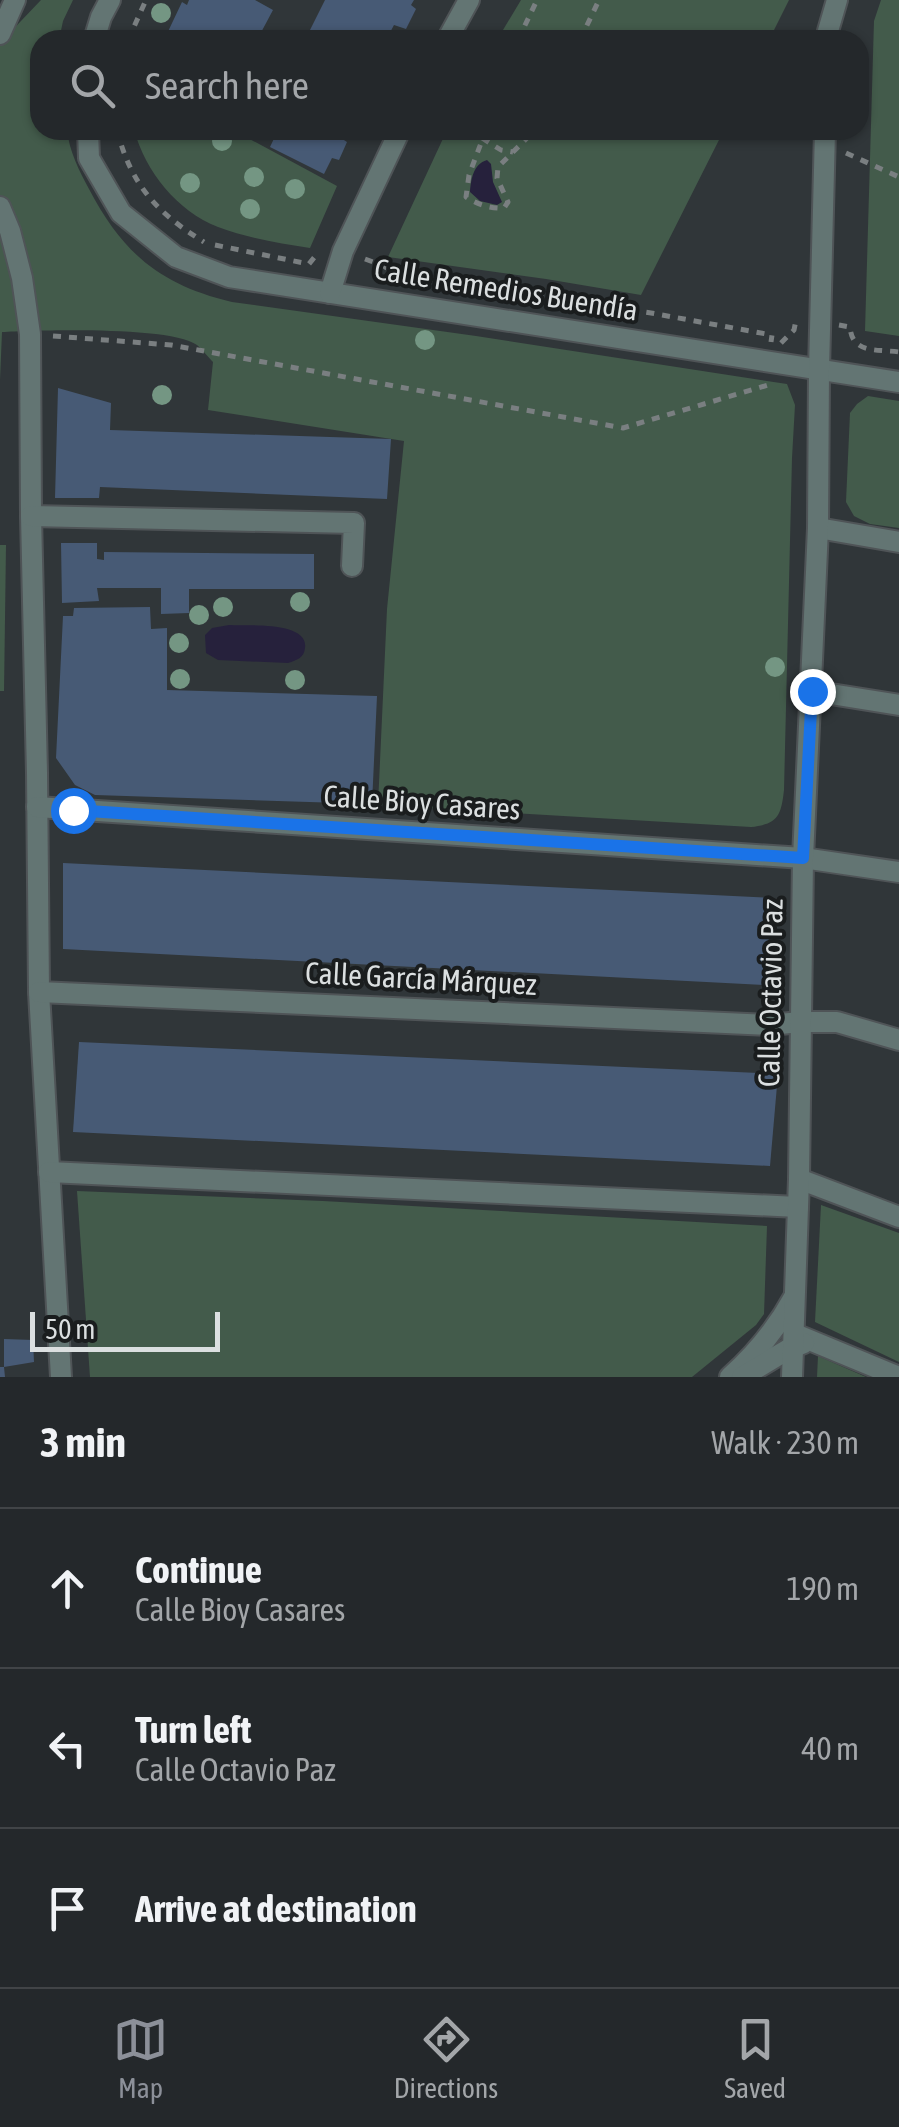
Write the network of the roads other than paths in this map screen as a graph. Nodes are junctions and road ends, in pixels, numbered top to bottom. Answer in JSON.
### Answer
{"nodes":[{"id":1,"x":15,"y":0,"type":"edge"},
{"id":2,"x":110,"y":0,"type":"edge"},
{"id":3,"x":469,"y":0,"type":"edge"},
{"id":4,"x":837,"y":0,"type":"edge"},
{"id":5,"x":97,"y":30,"type":"edge"},
{"id":6,"x":452,"y":30,"type":"edge"},
{"id":7,"x":828,"y":30,"type":"edge"},
{"id":8,"x":0,"y":34,"type":"edge"},
{"id":9,"x":88,"y":140,"type":"edge"},
{"id":10,"x":395,"y":140,"type":"edge"},
{"id":11,"x":825,"y":140,"type":"edge"},
{"id":12,"x":0,"y":207,"type":"edge"},
{"id":13,"x":330,"y":293,"type":"junction"},
{"id":14,"x":819,"y":370,"type":"junction"},
{"id":15,"x":899,"y":382,"type":"edge"},
{"id":16,"x":31,"y":516,"type":"junction"},
{"id":17,"x":818,"y":528,"type":"junction"},
{"id":18,"x":899,"y":542,"type":"edge"},
{"id":19,"x":352,"y":566,"type":"dead end"},
{"id":20,"x":812,"y":691,"type":"junction"},
{"id":21,"x":899,"y":705,"type":"edge"},
{"id":22,"x":37,"y":807,"type":"junction"},
{"id":23,"x":803,"y":858,"type":"junction"},
{"id":24,"x":899,"y":872,"type":"edge"},
{"id":25,"x":38,"y":992,"type":"junction"},
{"id":26,"x":801,"y":1022,"type":"junction"},
{"id":27,"x":899,"y":1040,"type":"edge"},
{"id":28,"x":49,"y":1172,"type":"junction"},
{"id":29,"x":799,"y":1179,"type":"junction"},
{"id":30,"x":798,"y":1207,"type":"junction"},
{"id":31,"x":899,"y":1217,"type":"edge"},
{"id":32,"x":794,"y":1295,"type":"junction"},
{"id":33,"x":800,"y":1340,"type":"junction"},
{"id":34,"x":60,"y":1377,"type":"edge"},
{"id":35,"x":730,"y":1377,"type":"edge"},
{"id":36,"x":742,"y":1377,"type":"edge"},
{"id":37,"x":792,"y":1377,"type":"edge"},
{"id":38,"x":899,"y":1377,"type":"edge"}],
"edges":[{"from":1,"to":8,"type":"street"},
{"from":2,"to":5,"type":"street"},
{"from":3,"to":6,"type":"street"},
{"from":4,"to":7,"type":"street"},
{"from":9,"to":13,"type":"street","name":"Calle Remedios Buendía"},
{"from":10,"to":13,"type":"street"},
{"from":11,"to":14,"type":"street","name":"Calle Octavio Paz"},
{"from":12,"to":16,"type":"street"},
{"from":13,"to":14,"type":"street","name":"Calle Remedios Buendía"},
{"from":14,"to":15,"type":"street","name":"Calle Remedios Buendía"},
{"from":14,"to":17,"type":"street","name":"Calle Octavio Paz"},
{"from":16,"to":19,"type":"street"},
{"from":16,"to":22,"type":"street"},
{"from":17,"to":18,"type":"street"},
{"from":17,"to":20,"type":"street","name":"Calle Octavio Paz"},
{"from":20,"to":21,"type":"street"},
{"from":20,"to":23,"type":"street","name":"Calle Octavio Paz"},
{"from":22,"to":23,"type":"street","name":"Calle Bioy Casares"},
{"from":22,"to":25,"type":"street"},
{"from":23,"to":24,"type":"street","name":"Calle Bioy Casares"},
{"from":23,"to":26,"type":"street","name":"Calle Octavio Paz"},
{"from":25,"to":26,"type":"street","name":"Calle García Márquez"},
{"from":25,"to":28,"type":"street"},
{"from":26,"to":27,"type":"street","name":"Calle García Márquez"},
{"from":26,"to":29,"type":"street","name":"Calle Octavio Paz"},
{"from":28,"to":30,"type":"street"},
{"from":28,"to":34,"type":"street"},
{"from":29,"to":30,"type":"street","name":"Calle Octavio Paz"},
{"from":29,"to":31,"type":"street"},
{"from":30,"to":32,"type":"street","name":"Calle Octavio Paz"},
{"from":32,"to":33,"type":"street","name":"Calle Octavio Paz"},
{"from":32,"to":35,"type":"street"},
{"from":33,"to":36,"type":"street"},
{"from":33,"to":37,"type":"street","name":"Calle Octavio Paz"},
{"from":33,"to":38,"type":"street"}]}
